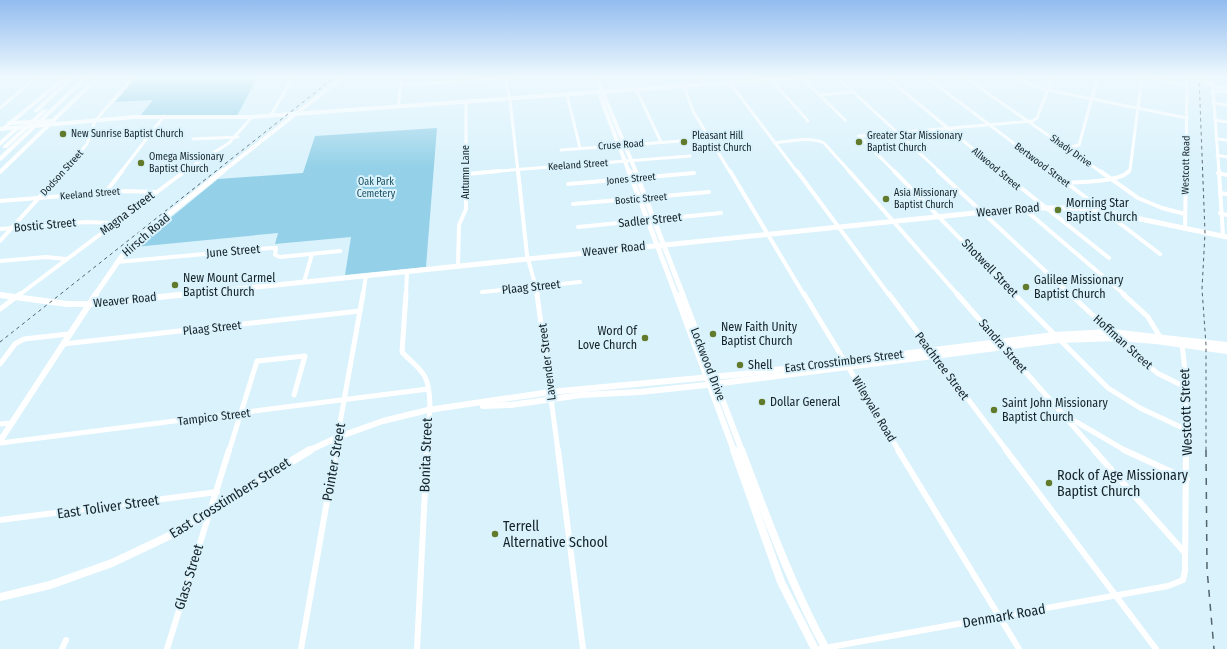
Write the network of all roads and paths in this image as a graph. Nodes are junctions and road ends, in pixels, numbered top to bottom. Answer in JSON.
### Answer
{"nodes":[{"id":1,"x":29,"y":106,"type":"edge"},
{"id":2,"x":41,"y":106,"type":"edge"},
{"id":3,"x":49,"y":106,"type":"edge"},
{"id":4,"x":56,"y":106,"type":"edge"},
{"id":5,"x":66,"y":106,"type":"edge"},
{"id":6,"x":107,"y":106,"type":"edge"},
{"id":7,"x":276,"y":106,"type":"edge"},
{"id":8,"x":307,"y":106,"type":"edge"},
{"id":9,"x":408,"y":106,"type":"edge"},
{"id":10,"x":466,"y":106,"type":"edge"},
{"id":11,"x":509,"y":106,"type":"edge"},
{"id":12,"x":570,"y":106,"type":"edge"},
{"id":13,"x":606,"y":106,"type":"edge"},
{"id":14,"x":644,"y":106,"type":"edge"},
{"id":15,"x":691,"y":106,"type":"edge"},
{"id":16,"x":747,"y":106,"type":"edge"},
{"id":17,"x":795,"y":106,"type":"edge"},
{"id":18,"x":831,"y":106,"type":"edge"},
{"id":19,"x":869,"y":106,"type":"edge"},
{"id":20,"x":921,"y":106,"type":"edge"},
{"id":21,"x":965,"y":106,"type":"edge"},
{"id":22,"x":1006,"y":106,"type":"edge"},
{"id":23,"x":1041,"y":106,"type":"edge"},
{"id":24,"x":1090,"y":106,"type":"edge"},
{"id":25,"x":1129,"y":106,"type":"edge"},
{"id":26,"x":1187,"y":106,"type":"edge"},
{"id":27,"x":1214,"y":106,"type":"edge"},
{"id":28,"x":398,"y":107,"type":"joint"},
{"id":29,"x":1138,"y":108,"type":"junction"},
{"id":30,"x":58,"y":114,"type":"junction"},
{"id":31,"x":297,"y":114,"type":"junction"},
{"id":32,"x":271,"y":115,"type":"junction"},
{"id":33,"x":164,"y":116,"type":"junction"},
{"id":34,"x":252,"y":117,"type":"junction"},
{"id":35,"x":1187,"y":118,"type":"junction"},
{"id":36,"x":14,"y":119,"type":"junction"},
{"id":37,"x":96,"y":119,"type":"junction"},
{"id":38,"x":86,"y":120,"type":"junction"},
{"id":39,"x":845,"y":120,"type":"dead end"},
{"id":40,"x":1215,"y":120,"type":"junction"},
{"id":41,"x":53,"y":121,"type":"junction"},
{"id":42,"x":808,"y":121,"type":"dead end"},
{"id":43,"x":1029,"y":122,"type":"junction"},
{"id":44,"x":1227,"y":122,"type":"edge"},
{"id":45,"x":9,"y":123,"type":"junction"},
{"id":46,"x":60,"y":124,"type":"junction"},
{"id":47,"x":990,"y":125,"type":"junction"},
{"id":48,"x":48,"y":126,"type":"junction"},
{"id":49,"x":1,"y":129,"type":"edge"},
{"id":50,"x":948,"y":129,"type":"junction"},
{"id":51,"x":43,"y":131,"type":"junction"},
{"id":52,"x":898,"y":133,"type":"junction"},
{"id":53,"x":238,"y":137,"type":"junction"},
{"id":54,"x":193,"y":139,"type":"dead end"},
{"id":55,"x":1216,"y":139,"type":"junction"},
{"id":56,"x":1227,"y":140,"type":"edge"},
{"id":57,"x":681,"y":141,"type":"dead end"},
{"id":58,"x":661,"y":142,"type":"junction"},
{"id":59,"x":775,"y":143,"type":"junction"},
{"id":60,"x":0,"y":144,"type":"edge"},
{"id":61,"x":621,"y":146,"type":"junction"},
{"id":62,"x":580,"y":148,"type":"junction"},
{"id":63,"x":1067,"y":148,"type":"junction"},
{"id":64,"x":561,"y":150,"type":"dead end"},
{"id":65,"x":3,"y":153,"type":"edge"},
{"id":66,"x":1217,"y":155,"type":"junction"},
{"id":67,"x":212,"y":156,"type":"junction"},
{"id":68,"x":690,"y":156,"type":"dead end"},
{"id":69,"x":1227,"y":157,"type":"edge"},
{"id":70,"x":164,"y":158,"type":"dead end"},
{"id":71,"x":0,"y":159,"type":"edge"},
{"id":72,"x":631,"y":161,"type":"junction"},
{"id":73,"x":625,"y":162,"type":"junction"},
{"id":74,"x":0,"y":164,"type":"edge"},
{"id":75,"x":518,"y":169,"type":"junction"},
{"id":76,"x":0,"y":172,"type":"edge"},
{"id":77,"x":694,"y":173,"type":"dead end"},
{"id":78,"x":1218,"y":173,"type":"junction"},
{"id":79,"x":467,"y":174,"type":"junction"},
{"id":80,"x":1227,"y":175,"type":"edge"},
{"id":81,"x":638,"y":178,"type":"junction"},
{"id":82,"x":632,"y":179,"type":"junction"},
{"id":83,"x":1110,"y":179,"type":"junction"},
{"id":84,"x":1065,"y":183,"type":"junction"},
{"id":85,"x":568,"y":184,"type":"dead end"},
{"id":86,"x":156,"y":192,"type":"junction"},
{"id":87,"x":709,"y":192,"type":"dead end"},
{"id":88,"x":105,"y":193,"type":"junction"},
{"id":89,"x":1220,"y":193,"type":"junction"},
{"id":90,"x":1227,"y":194,"type":"edge"},
{"id":91,"x":39,"y":198,"type":"junction"},
{"id":92,"x":646,"y":198,"type":"junction"},
{"id":93,"x":640,"y":199,"type":"junction"},
{"id":94,"x":0,"y":201,"type":"edge"},
{"id":95,"x":574,"y":204,"type":"dead end"},
{"id":96,"x":1044,"y":207,"type":"junction"},
{"id":97,"x":1023,"y":208,"type":"junction"},
{"id":98,"x":1102,"y":210,"type":"junction"},
{"id":99,"x":983,"y":212,"type":"junction"},
{"id":100,"x":721,"y":213,"type":"dead end"},
{"id":101,"x":1220,"y":213,"type":"junction"},
{"id":102,"x":1185,"y":214,"type":"junction"},
{"id":103,"x":1227,"y":215,"type":"edge"},
{"id":104,"x":938,"y":216,"type":"junction"},
{"id":105,"x":654,"y":220,"type":"junction"},
{"id":106,"x":648,"y":221,"type":"junction"},
{"id":107,"x":894,"y":221,"type":"junction"},
{"id":108,"x":114,"y":223,"type":"junction"},
{"id":109,"x":839,"y":226,"type":"junction"},
{"id":110,"x":578,"y":227,"type":"dead end"},
{"id":111,"x":12,"y":228,"type":"junction"},
{"id":112,"x":0,"y":229,"type":"edge"},
{"id":113,"x":1185,"y":229,"type":"junction"},
{"id":114,"x":768,"y":233,"type":"junction"},
{"id":115,"x":1225,"y":236,"type":"edge"},
{"id":116,"x":0,"y":241,"type":"edge"},
{"id":117,"x":663,"y":244,"type":"junction"},
{"id":118,"x":656,"y":245,"type":"junction"},
{"id":119,"x":340,"y":251,"type":"dead end"},
{"id":120,"x":312,"y":254,"type":"junction"},
{"id":121,"x":1160,"y":254,"type":"dead end"},
{"id":122,"x":528,"y":258,"type":"junction"},
{"id":123,"x":1109,"y":258,"type":"dead end"},
{"id":124,"x":66,"y":259,"type":"junction"},
{"id":125,"x":0,"y":261,"type":"edge"},
{"id":126,"x":117,"y":262,"type":"junction"},
{"id":127,"x":458,"y":266,"type":"junction"},
{"id":128,"x":408,"y":271,"type":"junction"},
{"id":129,"x":670,"y":274,"type":"junction"},
{"id":130,"x":366,"y":275,"type":"junction"},
{"id":131,"x":304,"y":282,"type":"junction"},
{"id":132,"x":580,"y":282,"type":"dead end"},
{"id":133,"x":535,"y":286,"type":"junction"},
{"id":134,"x":482,"y":292,"type":"dead end"},
{"id":135,"x":0,"y":295,"type":"edge"},
{"id":136,"x":16,"y":297,"type":"junction"},
{"id":137,"x":89,"y":304,"type":"junction"},
{"id":138,"x":0,"y":309,"type":"edge"},
{"id":139,"x":360,"y":311,"type":"junction"},
{"id":140,"x":1111,"y":332,"type":"junction"},
{"id":141,"x":69,"y":334,"type":"junction"},
{"id":142,"x":1057,"y":337,"type":"junction"},
{"id":143,"x":1160,"y":337,"type":"junction"},
{"id":144,"x":1117,"y":338,"type":"junction"},
{"id":145,"x":999,"y":341,"type":"junction"},
{"id":146,"x":63,"y":344,"type":"junction"},
{"id":147,"x":1182,"y":344,"type":"junction"},
{"id":148,"x":1004,"y":346,"type":"junction"},
{"id":149,"x":1226,"y":350,"type":"edge"},
{"id":150,"x":932,"y":353,"type":"junction"},
{"id":151,"x":0,"y":364,"type":"edge"},
{"id":152,"x":846,"y":364,"type":"junction"},
{"id":153,"x":711,"y":381,"type":"junction"},
{"id":154,"x":1187,"y":388,"type":"junction"},
{"id":155,"x":428,"y":390,"type":"junction"},
{"id":156,"x":294,"y":395,"type":"dead end"},
{"id":157,"x":550,"y":395,"type":"junction"},
{"id":158,"x":345,"y":400,"type":"junction"},
{"id":159,"x":428,"y":410,"type":"junction"},
{"id":160,"x":241,"y":413,"type":"junction"},
{"id":161,"x":1064,"y":414,"type":"junction"},
{"id":162,"x":11,"y":423,"type":"junction"},
{"id":163,"x":0,"y":424,"type":"edge"},
{"id":164,"x":1187,"y":430,"type":"junction"},
{"id":165,"x":338,"y":437,"type":"junction"},
{"id":166,"x":0,"y":442,"type":"edge"},
{"id":167,"x":738,"y":452,"type":"junction"},
{"id":168,"x":1187,"y":479,"type":"junction"},
{"id":169,"x":217,"y":492,"type":"junction"},
{"id":170,"x":210,"y":512,"type":"junction"},
{"id":171,"x":0,"y":520,"type":"edge"},
{"id":172,"x":1185,"y":553,"type":"junction"},
{"id":173,"x":781,"y":555,"type":"junction"},
{"id":174,"x":772,"y":556,"type":"junction"},
{"id":175,"x":1184,"y":576,"type":"joint"},
{"id":176,"x":1116,"y":595,"type":"junction"},
{"id":177,"x":0,"y":597,"type":"edge"},
{"id":178,"x":999,"y":617,"type":"junction"},
{"id":179,"x":66,"y":640,"type":"dead end"},
{"id":180,"x":62,"y":649,"type":"edge"},
{"id":181,"x":167,"y":649,"type":"edge"},
{"id":182,"x":300,"y":649,"type":"edge"},
{"id":183,"x":417,"y":649,"type":"edge"},
{"id":184,"x":583,"y":649,"type":"edge"},
{"id":185,"x":815,"y":649,"type":"edge"},
{"id":186,"x":823,"y":649,"type":"edge"},
{"id":187,"x":1019,"y":649,"type":"edge"},
{"id":188,"x":1156,"y":649,"type":"edge"}],
"edges":[{"from":1,"to":36,"type":"main road"},
{"from":2,"to":60,"type":"highway"},
{"from":3,"to":65,"type":"highway"},
{"from":4,"to":65,"type":"highway"},
{"from":5,"to":30,"type":"main road"},
{"from":6,"to":37,"type":"street","name":"Dodson Street"},
{"from":7,"to":32,"type":"street"},
{"from":8,"to":31,"type":"main road","name":"Hirsch Road"},
{"from":9,"to":28,"type":"main road"},
{"from":10,"to":79,"type":"street","name":"Autumn Lane"},
{"from":11,"to":75,"type":"street","name":"Lavender Street"},
{"from":12,"to":62,"type":"street"},
{"from":13,"to":61,"type":"main road","name":"Lockwood Drive"},
{"from":14,"to":58,"type":"street"},
{"from":15,"to":114,"type":"street","name":"Wileyvale Road"},
{"from":16,"to":59,"type":"street","name":"Peachtree Street"},
{"from":17,"to":42,"type":"street"},
{"from":18,"to":39,"type":"street"},
{"from":19,"to":52,"type":"street","name":"Hoffman Street"},
{"from":20,"to":50,"type":"street","name":"Allwood Street"},
{"from":21,"to":47,"type":"street","name":"Bertwood Street"},
{"from":22,"to":43,"type":"street","name":"Shady Drive"},
{"from":23,"to":43,"type":"street"},
{"from":24,"to":63,"type":"street"},
{"from":25,"to":29,"type":"street"},
{"from":26,"to":35,"type":"street","name":"Westcott Road"},
{"from":27,"to":40,"type":"street"},
{"from":28,"to":31,"type":"main road"},
{"from":29,"to":35,"type":"street"},
{"from":29,"to":83,"type":"street"},
{"from":30,"to":36,"type":"main road"},
{"from":30,"to":41,"type":"main road"},
{"from":31,"to":32,"type":"main road"},
{"from":31,"to":126,"type":"main road","name":"Hirsch Road"},
{"from":32,"to":34,"type":"main road"},
{"from":33,"to":34,"type":"main road"},
{"from":33,"to":37,"type":"main road"},
{"from":33,"to":88,"type":"street"},
{"from":34,"to":53,"type":"street","name":"Magna Street"},
{"from":35,"to":102,"type":"street","name":"Westcott Road"},
{"from":36,"to":45,"type":"main road"},
{"from":37,"to":38,"type":"main road"},
{"from":37,"to":91,"type":"street","name":"Dodson Street"},
{"from":38,"to":41,"type":"main road"},
{"from":38,"to":46,"type":"main road"},
{"from":40,"to":44,"type":"street"},
{"from":40,"to":55,"type":"street"},
{"from":41,"to":45,"type":"main road"},
{"from":41,"to":48,"type":"main road"},
{"from":43,"to":47,"type":"street"},
{"from":43,"to":63,"type":"street","name":"Shady Drive"},
{"from":45,"to":49,"type":"main road"},
{"from":46,"to":48,"type":"main road"},
{"from":46,"to":51,"type":"main road"},
{"from":47,"to":50,"type":"street"},
{"from":47,"to":84,"type":"street","name":"Bertwood Street"},
{"from":48,"to":49,"type":"main road"},
{"from":48,"to":51,"type":"main road"},
{"from":49,"to":51,"type":"main road"},
{"from":50,"to":52,"type":"street"},
{"from":50,"to":96,"type":"street","name":"Allwood Street"},
{"from":51,"to":76,"type":"main road"},
{"from":52,"to":99,"type":"street","name":"Hoffman Street"},
{"from":52,"to":104,"type":"street","name":"Shotwell Street"},
{"from":53,"to":54,"type":"street"},
{"from":53,"to":67,"type":"street","name":"Magna Street"},
{"from":55,"to":56,"type":"street"},
{"from":55,"to":66,"type":"street"},
{"from":57,"to":58,"type":"street","name":"Cruse Road"},
{"from":58,"to":61,"type":"street","name":"Cruse Road"},
{"from":59,"to":107,"type":"street","name":"Sandra Street"},
{"from":59,"to":109,"type":"street","name":"Peachtree Street"},
{"from":61,"to":62,"type":"street","name":"Cruse Road"},
{"from":61,"to":72,"type":"main road","name":"Lockwood Drive"},
{"from":61,"to":73,"type":"main road","name":"Lockwood Drive"},
{"from":62,"to":64,"type":"street","name":"Cruse Road"},
{"from":63,"to":83,"type":"street","name":"Shady Drive"},
{"from":65,"to":71,"type":"highway"},
{"from":65,"to":74,"type":"highway"},
{"from":66,"to":69,"type":"street"},
{"from":66,"to":78,"type":"street"},
{"from":67,"to":70,"type":"street"},
{"from":67,"to":86,"type":"street","name":"Magna Street"},
{"from":68,"to":72,"type":"street","name":"Keeland Street"},
{"from":72,"to":73,"type":"street","name":"Keeland Street"},
{"from":72,"to":81,"type":"main road","name":"Lockwood Drive"},
{"from":73,"to":75,"type":"street","name":"Keeland Street"},
{"from":73,"to":82,"type":"main road","name":"Lockwood Drive"},
{"from":75,"to":79,"type":"street","name":"Keeland Street"},
{"from":75,"to":122,"type":"street","name":"Lavender Street"},
{"from":77,"to":81,"type":"street","name":"Jones Street"},
{"from":78,"to":80,"type":"street"},
{"from":78,"to":89,"type":"street"},
{"from":79,"to":127,"type":"street","name":"Autumn Lane"},
{"from":81,"to":82,"type":"street","name":"Jones Street"},
{"from":81,"to":92,"type":"main road","name":"Lockwood Drive"},
{"from":82,"to":85,"type":"street","name":"Jones Street"},
{"from":82,"to":93,"type":"main road","name":"Lockwood Drive"},
{"from":83,"to":84,"type":"street"},
{"from":83,"to":102,"type":"street","name":"Shady Drive"},
{"from":84,"to":98,"type":"street","name":"Bertwood Street"},
{"from":86,"to":88,"type":"street","name":"Keeland Street"},
{"from":86,"to":108,"type":"street","name":"Magna Street"},
{"from":87,"to":92,"type":"street","name":"Bostic Street"},
{"from":88,"to":91,"type":"street","name":"Keeland Street"},
{"from":89,"to":90,"type":"street"},
{"from":89,"to":101,"type":"street"},
{"from":91,"to":94,"type":"street","name":"Keeland Street"},
{"from":91,"to":111,"type":"street","name":"Dodson Street"},
{"from":92,"to":93,"type":"street","name":"Bostic Street"},
{"from":92,"to":105,"type":"main road","name":"Lockwood Drive"},
{"from":93,"to":95,"type":"street","name":"Bostic Street"},
{"from":93,"to":106,"type":"main road","name":"Lockwood Drive"},
{"from":96,"to":97,"type":"main road","name":"Weaver Road"},
{"from":96,"to":98,"type":"main road","name":"Weaver Road"},
{"from":96,"to":123,"type":"street","name":"Allwood Street"},
{"from":97,"to":99,"type":"main road","name":"Weaver Road"},
{"from":97,"to":143,"type":"street"},
{"from":98,"to":113,"type":"main road","name":"Weaver Road"},
{"from":98,"to":121,"type":"street","name":"Bertwood Street"},
{"from":99,"to":104,"type":"main road","name":"Weaver Road"},
{"from":99,"to":140,"type":"street","name":"Hoffman Street"},
{"from":100,"to":105,"type":"street","name":"Sadler Street"},
{"from":101,"to":103,"type":"street"},
{"from":101,"to":115,"type":"street"},
{"from":102,"to":113,"type":"street","name":"Westcott Road"},
{"from":104,"to":107,"type":"main road","name":"Weaver Road"},
{"from":104,"to":142,"type":"street","name":"Shotwell Street"},
{"from":105,"to":106,"type":"street","name":"Sadler Street"},
{"from":105,"to":117,"type":"main road","name":"Lockwood Drive"},
{"from":106,"to":110,"type":"street","name":"Sadler Street"},
{"from":106,"to":118,"type":"main road","name":"Lockwood Drive"},
{"from":107,"to":109,"type":"main road","name":"Weaver Road"},
{"from":107,"to":145,"type":"street","name":"Sandra Street"},
{"from":108,"to":111,"type":"street","name":"Bostic Street"},
{"from":108,"to":124,"type":"street","name":"Magna Street"},
{"from":109,"to":114,"type":"main road","name":"Weaver Road"},
{"from":109,"to":150,"type":"street","name":"Peachtree Street"},
{"from":111,"to":112,"type":"street","name":"Bostic Street"},
{"from":111,"to":116,"type":"street","name":"Dodson Street"},
{"from":113,"to":115,"type":"main road","name":"Weaver Road"},
{"from":114,"to":117,"type":"main road","name":"Weaver Road"},
{"from":114,"to":152,"type":"street","name":"Wileyvale Road"},
{"from":117,"to":118,"type":"main road","name":"Weaver Road"},
{"from":117,"to":129,"type":"main road","name":"Lockwood Drive"},
{"from":118,"to":122,"type":"main road","name":"Weaver Road"},
{"from":118,"to":129,"type":"main road","name":"Lockwood Drive"},
{"from":119,"to":120,"type":"street","name":"June Street"},
{"from":120,"to":126,"type":"street","name":"June Street"},
{"from":120,"to":131,"type":"street"},
{"from":122,"to":127,"type":"main road","name":"Weaver Road"},
{"from":122,"to":133,"type":"street","name":"Lavender Street"},
{"from":124,"to":125,"type":"street"},
{"from":124,"to":136,"type":"street","name":"Magna Street"},
{"from":126,"to":137,"type":"main road","name":"Hirsch Road"},
{"from":127,"to":128,"type":"main road","name":"Weaver Road"},
{"from":128,"to":130,"type":"main road","name":"Weaver Road"},
{"from":128,"to":155,"type":"street","name":"Bonita Street"},
{"from":129,"to":153,"type":"main road","name":"Lockwood Drive"},
{"from":130,"to":131,"type":"main road","name":"Weaver Road"},
{"from":130,"to":139,"type":"street","name":"Pointer Street"},
{"from":131,"to":137,"type":"main road","name":"Weaver Road"},
{"from":132,"to":133,"type":"street","name":"Plaag Street"},
{"from":133,"to":134,"type":"street","name":"Plaag Street"},
{"from":133,"to":157,"type":"street","name":"Lavender Street"},
{"from":135,"to":136,"type":"main road","name":"Weaver Road"},
{"from":136,"to":137,"type":"main road","name":"Weaver Road"},
{"from":136,"to":138,"type":"street","name":"Magna Street"},
{"from":137,"to":141,"type":"main road","name":"Hirsch Road"},
{"from":139,"to":146,"type":"street","name":"Plaag Street"},
{"from":139,"to":158,"type":"street","name":"Pointer Street"},
{"from":140,"to":142,"type":"main road","name":"East Crosstimbers Street"},
{"from":140,"to":143,"type":"main road","name":"East Crosstimbers Street"},
{"from":140,"to":144,"type":"street","name":"Hoffman Street"},
{"from":141,"to":146,"type":"main road","name":"Hirsch Road"},
{"from":141,"to":151,"type":"street"},
{"from":142,"to":144,"type":"main road","name":"East Crosstimbers Street"},
{"from":142,"to":145,"type":"main road","name":"East Crosstimbers Street"},
{"from":142,"to":148,"type":"main road","name":"East Crosstimbers Street"},
{"from":142,"to":164,"type":"street","name":"Shotwell Street"},
{"from":143,"to":149,"type":"main road","name":"East Crosstimbers Street"},
{"from":144,"to":147,"type":"main road","name":"East Crosstimbers Street"},
{"from":144,"to":154,"type":"street","name":"Hoffman Street"},
{"from":145,"to":148,"type":"street","name":"Sandra Street"},
{"from":145,"to":150,"type":"main road","name":"East Crosstimbers Street"},
{"from":146,"to":162,"type":"main road","name":"Hirsch Road"},
{"from":147,"to":149,"type":"main road","name":"East Crosstimbers Street"},
{"from":147,"to":154,"type":"street","name":"Westcott Street"},
{"from":148,"to":150,"type":"main road","name":"East Crosstimbers Street"},
{"from":148,"to":161,"type":"street","name":"Sandra Street"},
{"from":150,"to":152,"type":"main road","name":"East Crosstimbers Street"},
{"from":150,"to":176,"type":"street","name":"Peachtree Street"},
{"from":152,"to":153,"type":"main road","name":"East Crosstimbers Street"},
{"from":152,"to":178,"type":"street","name":"Wileyvale Road"},
{"from":153,"to":157,"type":"main road","name":"East Crosstimbers Street"},
{"from":153,"to":167,"type":"main road","name":"Lockwood Drive"},
{"from":154,"to":164,"type":"street","name":"Westcott Street"},
{"from":155,"to":158,"type":"street","name":"Tampico Street"},
{"from":155,"to":159,"type":"street","name":"Bonita Street"},
{"from":156,"to":160,"type":"street","name":"Glass Street"},
{"from":157,"to":159,"type":"main road","name":"East Crosstimbers Street"},
{"from":157,"to":184,"type":"street","name":"Lavender Street"},
{"from":158,"to":160,"type":"street","name":"Tampico Street"},
{"from":158,"to":165,"type":"street","name":"Pointer Street"},
{"from":159,"to":165,"type":"main road","name":"East Crosstimbers Street"},
{"from":159,"to":183,"type":"street","name":"Bonita Street"},
{"from":160,"to":166,"type":"street","name":"Tampico Street"},
{"from":160,"to":169,"type":"street","name":"Glass Street"},
{"from":161,"to":168,"type":"street"},
{"from":161,"to":172,"type":"street","name":"Sandra Street"},
{"from":162,"to":163,"type":"street"},
{"from":162,"to":166,"type":"main road","name":"Hirsch Road"},
{"from":164,"to":168,"type":"street","name":"Westcott Street"},
{"from":165,"to":170,"type":"main road","name":"East Crosstimbers Street"},
{"from":165,"to":182,"type":"street","name":"Pointer Street"},
{"from":167,"to":173,"type":"main road","name":"Lockwood Drive"},
{"from":167,"to":174,"type":"main road","name":"Lockwood Drive"},
{"from":168,"to":172,"type":"street","name":"Westcott Street"},
{"from":169,"to":170,"type":"street","name":"Glass Street"},
{"from":169,"to":171,"type":"street","name":"East Toliver Street"},
{"from":170,"to":177,"type":"main road","name":"East Crosstimbers Street"},
{"from":170,"to":181,"type":"street","name":"Glass Street"},
{"from":172,"to":175,"type":"street","name":"Westcott Street"},
{"from":173,"to":174,"type":"main road"},
{"from":173,"to":186,"type":"main road","name":"Lockwood Drive"},
{"from":174,"to":185,"type":"main road","name":"Lockwood Drive"},
{"from":175,"to":176,"type":"street","name":"Denmark Road"},
{"from":176,"to":178,"type":"street","name":"Denmark Road"},
{"from":176,"to":188,"type":"street","name":"Peachtree Street"},
{"from":178,"to":186,"type":"street","name":"Denmark Road"},
{"from":178,"to":187,"type":"street","name":"Wileyvale Road"},
{"from":179,"to":180,"type":"street"}]}
